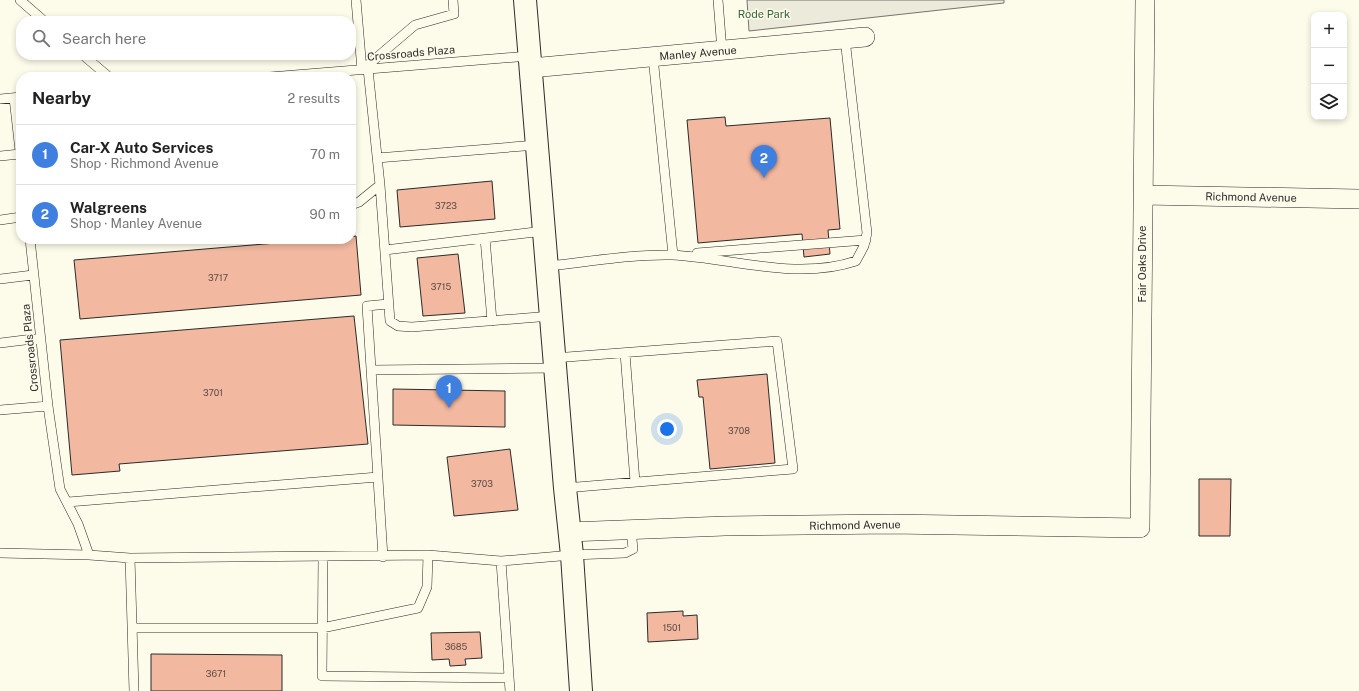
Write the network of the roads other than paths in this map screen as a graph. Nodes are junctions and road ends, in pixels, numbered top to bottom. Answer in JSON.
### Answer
{"nodes":[{"id":1,"x":20,"y":0,"type":"edge"},
{"id":2,"x":356,"y":0,"type":"edge"},
{"id":3,"x":453,"y":0,"type":"edge"},
{"id":4,"x":525,"y":0,"type":"edge"},
{"id":5,"x":718,"y":0,"type":"edge"},
{"id":6,"x":1145,"y":0,"type":"edge"},
{"id":7,"x":38,"y":16,"type":"edge"},
{"id":8,"x":865,"y":37,"type":"dead end"},
{"id":9,"x":845,"y":39,"type":"junction"},
{"id":10,"x":722,"y":51,"type":"junction"},
{"id":11,"x":653,"y":57,"type":"junction"},
{"id":12,"x":89,"y":60,"type":"edge"},
{"id":13,"x":531,"y":62,"type":"junction"},
{"id":14,"x":365,"y":69,"type":"junction"},
{"id":15,"x":103,"y":72,"type":"edge"},
{"id":16,"x":334,"y":72,"type":"edge"},
{"id":17,"x":16,"y":98,"type":"edge"},
{"id":18,"x":0,"y":99,"type":"edge"},
{"id":19,"x":538,"y":145,"type":"junction"},
{"id":20,"x":0,"y":156,"type":"edge"},
{"id":21,"x":16,"y":157,"type":"edge"},
{"id":22,"x":377,"y":158,"type":"junction"},
{"id":23,"x":380,"y":186,"type":"junction"},
{"id":24,"x":1143,"y":195,"type":"junction"},
{"id":25,"x":1359,"y":199,"type":"edge"},
{"id":26,"x":356,"y":203,"type":"edge"},
{"id":27,"x":16,"y":218,"type":"edge"},
{"id":28,"x":0,"y":220,"type":"edge"},
{"id":29,"x":544,"y":231,"type":"junction"},
{"id":30,"x":485,"y":238,"type":"junction"},
{"id":31,"x":866,"y":240,"type":"junction"},
{"id":32,"x":30,"y":244,"type":"edge"},
{"id":33,"x":385,"y":250,"type":"junction"},
{"id":34,"x":673,"y":255,"type":"junction"},
{"id":35,"x":547,"y":266,"type":"junction"},
{"id":36,"x":33,"y":275,"type":"junction"},
{"id":37,"x":0,"y":279,"type":"edge"},
{"id":38,"x":388,"y":304,"type":"junction"},
{"id":39,"x":551,"y":316,"type":"junction"},
{"id":40,"x":492,"y":321,"type":"junction"},
{"id":41,"x":41,"y":338,"type":"junction"},
{"id":42,"x":0,"y":343,"type":"edge"},
{"id":43,"x":625,"y":353,"type":"junction"},
{"id":44,"x":555,"y":363,"type":"junction"},
{"id":45,"x":372,"y":370,"type":"junction"},
{"id":46,"x":48,"y":406,"type":"junction"},
{"id":47,"x":0,"y":410,"type":"edge"},
{"id":48,"x":378,"y":477,"type":"junction"},
{"id":49,"x":635,"y":482,"type":"junction"},
{"id":50,"x":565,"y":488,"type":"junction"},
{"id":51,"x":68,"y":502,"type":"junction"},
{"id":52,"x":1140,"y":528,"type":"joint"},
{"id":53,"x":631,"y":530,"type":"junction"},
{"id":54,"x":569,"y":532,"type":"junction"},
{"id":55,"x":0,"y":554,"type":"edge"},
{"id":56,"x":89,"y":555,"type":"junction"},
{"id":57,"x":428,"y":555,"type":"junction"},
{"id":58,"x":572,"y":555,"type":"junction"},
{"id":59,"x":323,"y":557,"type":"junction"},
{"id":60,"x":383,"y":557,"type":"junction"},
{"id":61,"x":130,"y":558,"type":"junction"},
{"id":62,"x":501,"y":561,"type":"junction"},
{"id":63,"x":132,"y":628,"type":"junction"},
{"id":64,"x":322,"y":628,"type":"junction"},
{"id":65,"x":509,"y":678,"type":"junction"},
{"id":66,"x":134,"y":691,"type":"edge"},
{"id":67,"x":510,"y":691,"type":"edge"},
{"id":68,"x":581,"y":691,"type":"edge"}],
"edges":[{"from":1,"to":7,"type":"lane"},
{"from":2,"to":14,"type":"lane"},
{"from":3,"to":14,"type":"lane"},
{"from":4,"to":13,"type":"main road"},
{"from":5,"to":10,"type":"lane"},
{"from":6,"to":24,"type":"street","name":"Fair Oaks Drive"},
{"from":8,"to":9,"type":"street","name":"Manley Avenue"},
{"from":9,"to":10,"type":"street","name":"Manley Avenue"},
{"from":9,"to":31,"type":"lane"},
{"from":10,"to":11,"type":"street","name":"Manley Avenue"},
{"from":11,"to":13,"type":"street","name":"Manley Avenue"},
{"from":11,"to":34,"type":"lane"},
{"from":12,"to":15,"type":"lane"},
{"from":13,"to":14,"type":"lane","name":"Crossroads Plaza"},
{"from":13,"to":19,"type":"main road"},
{"from":14,"to":16,"type":"lane","name":"Crossroads Plaza"},
{"from":14,"to":22,"type":"lane"},
{"from":17,"to":18,"type":"lane"},
{"from":19,"to":22,"type":"lane"},
{"from":19,"to":29,"type":"main road"},
{"from":20,"to":21,"type":"lane"},
{"from":22,"to":23,"type":"lane"},
{"from":23,"to":26,"type":"lane"},
{"from":23,"to":33,"type":"lane"},
{"from":24,"to":25,"type":"street","name":"Richmond Avenue"},
{"from":24,"to":52,"type":"street","name":"Fair Oaks Drive"},
{"from":27,"to":28,"type":"lane"},
{"from":29,"to":30,"type":"lane"},
{"from":29,"to":35,"type":"main road"},
{"from":30,"to":33,"type":"lane"},
{"from":30,"to":40,"type":"lane"},
{"from":31,"to":34,"type":"lane"},
{"from":31,"to":34,"type":"lane"},
{"from":32,"to":36,"type":"lane","name":"Crossroads Plaza"},
{"from":33,"to":38,"type":"lane"},
{"from":34,"to":35,"type":"lane"},
{"from":35,"to":39,"type":"main road"},
{"from":36,"to":37,"type":"lane"},
{"from":36,"to":41,"type":"lane","name":"Crossroads Plaza"},
{"from":38,"to":40,"type":"lane"},
{"from":38,"to":45,"type":"lane"},
{"from":39,"to":40,"type":"lane"},
{"from":39,"to":44,"type":"main road"},
{"from":41,"to":42,"type":"lane"},
{"from":41,"to":46,"type":"lane","name":"Crossroads Plaza"},
{"from":43,"to":44,"type":"lane"},
{"from":43,"to":49,"type":"lane"},
{"from":43,"to":49,"type":"lane"},
{"from":44,"to":45,"type":"lane"},
{"from":44,"to":50,"type":"main road"},
{"from":45,"to":48,"type":"lane"},
{"from":46,"to":47,"type":"lane","name":"Crossroads Plaza"},
{"from":46,"to":51,"type":"lane"},
{"from":48,"to":51,"type":"lane"},
{"from":48,"to":60,"type":"lane"},
{"from":49,"to":50,"type":"lane"},
{"from":50,"to":54,"type":"main road"},
{"from":51,"to":56,"type":"lane"},
{"from":52,"to":53,"type":"street","name":"Richmond Avenue"},
{"from":53,"to":54,"type":"street","name":"Richmond Avenue"},
{"from":53,"to":58,"type":"lane"},
{"from":54,"to":58,"type":"main road"},
{"from":55,"to":56,"type":"lane"},
{"from":56,"to":61,"type":"lane"},
{"from":57,"to":60,"type":"lane"},
{"from":57,"to":62,"type":"lane"},
{"from":57,"to":64,"type":"lane"},
{"from":58,"to":62,"type":"lane"},
{"from":58,"to":68,"type":"main road"},
{"from":59,"to":60,"type":"lane"},
{"from":59,"to":61,"type":"lane"},
{"from":59,"to":64,"type":"lane"},
{"from":61,"to":63,"type":"lane"},
{"from":62,"to":65,"type":"lane"},
{"from":63,"to":64,"type":"lane"},
{"from":63,"to":66,"type":"lane"},
{"from":64,"to":65,"type":"lane"},
{"from":65,"to":67,"type":"lane"}]}
